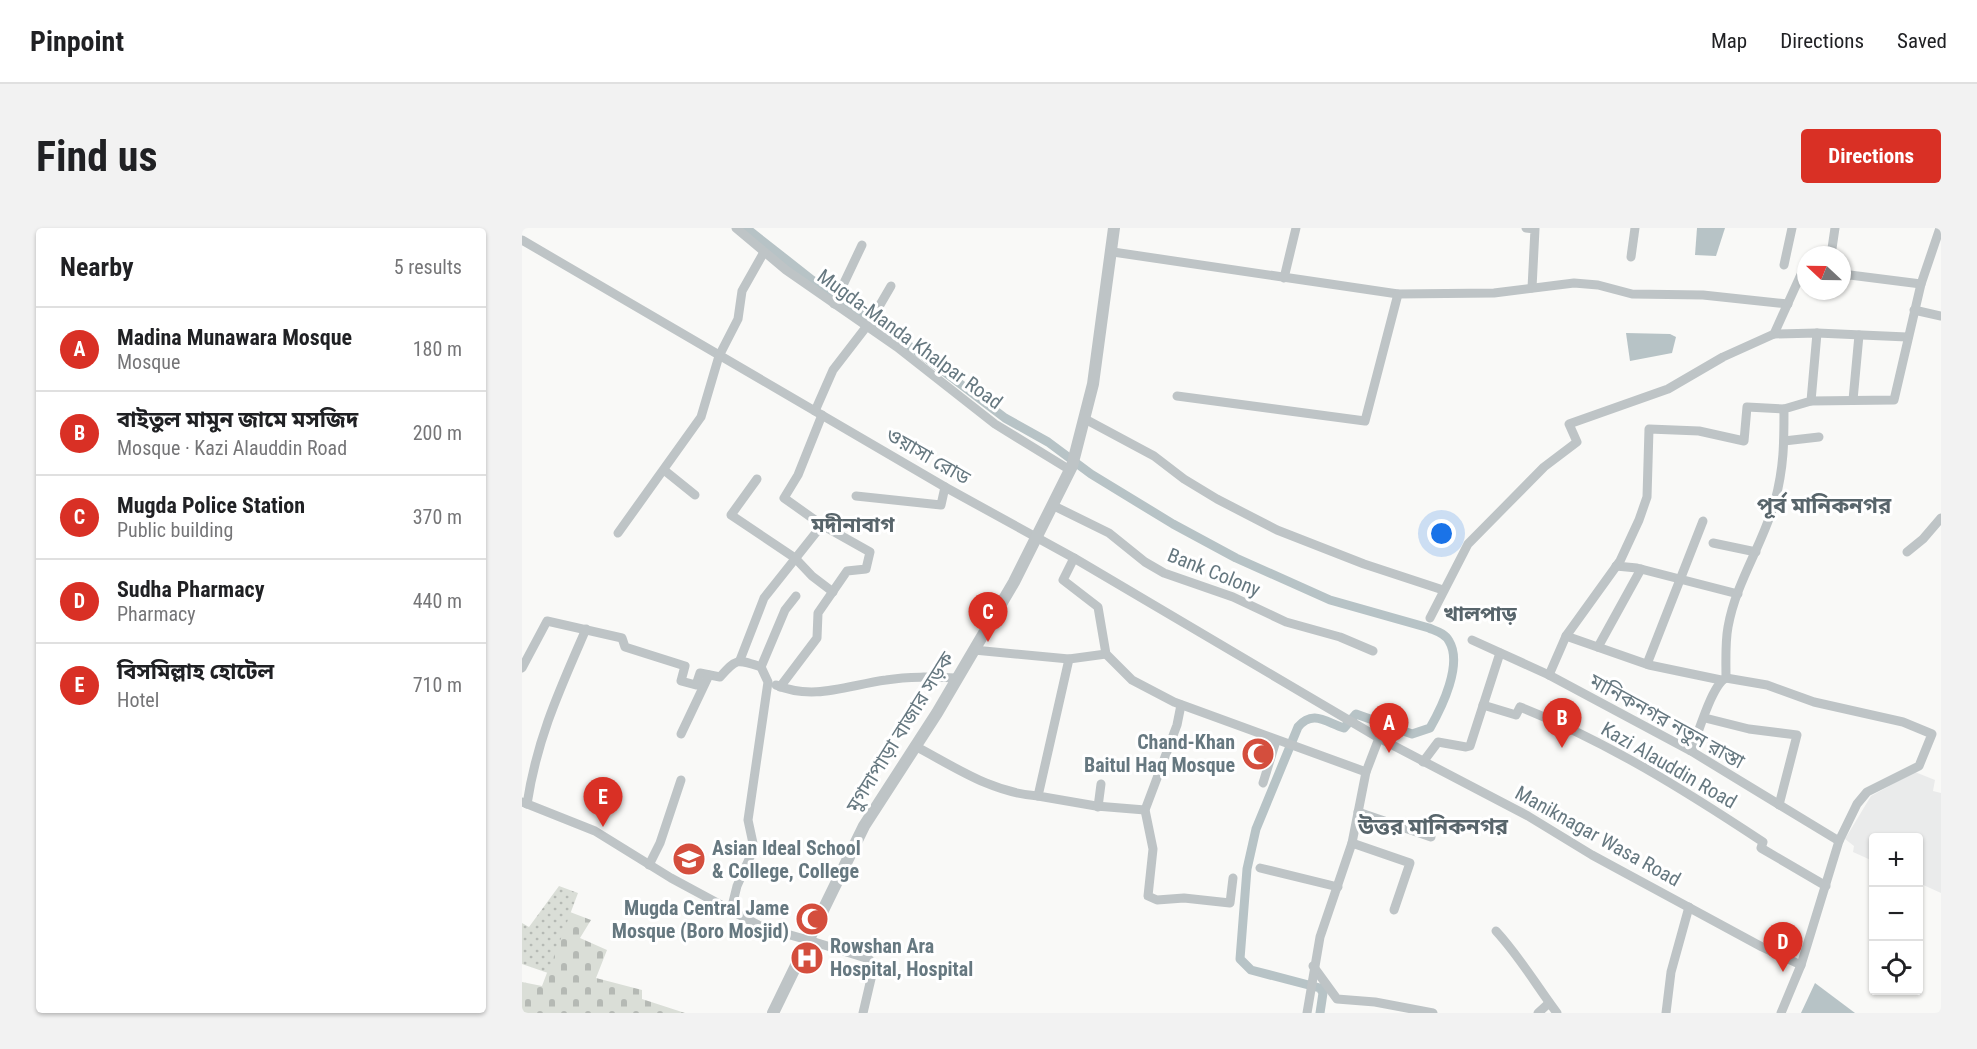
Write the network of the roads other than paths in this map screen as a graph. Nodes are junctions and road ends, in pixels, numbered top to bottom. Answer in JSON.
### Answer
{"nodes":[{"id":1,"x":736,"y":228,"type":"edge"},
{"id":2,"x":1114,"y":228,"type":"edge"},
{"id":3,"x":1296,"y":228,"type":"edge"},
{"id":4,"x":1526,"y":228,"type":"edge"},
{"id":5,"x":1635,"y":228,"type":"edge"},
{"id":6,"x":1792,"y":228,"type":"edge"},
{"id":7,"x":1835,"y":228,"type":"edge"},
{"id":8,"x":1940,"y":228,"type":"edge"},
{"id":9,"x":522,"y":240,"type":"edge"},
{"id":10,"x":862,"y":245,"type":"dead end"},
{"id":11,"x":1832,"y":246,"type":"edge"},
{"id":12,"x":764,"y":252,"type":"junction"},
{"id":13,"x":1113,"y":252,"type":"junction"},
{"id":14,"x":1631,"y":257,"type":"dead end"},
{"id":15,"x":1784,"y":265,"type":"dead end"},
{"id":16,"x":1851,"y":275,"type":"edge"},
{"id":17,"x":1284,"y":278,"type":"junction"},
{"id":18,"x":1797,"y":284,"type":"edge"},
{"id":19,"x":1921,"y":284,"type":"junction"},
{"id":20,"x":891,"y":286,"type":"dead end"},
{"id":21,"x":1532,"y":288,"type":"junction"},
{"id":22,"x":1398,"y":294,"type":"junction"},
{"id":23,"x":837,"y":299,"type":"junction"},
{"id":24,"x":1788,"y":304,"type":"junction"},
{"id":25,"x":1914,"y":310,"type":"junction"},
{"id":26,"x":1941,"y":316,"type":"edge"},
{"id":27,"x":870,"y":321,"type":"junction"},
{"id":28,"x":1817,"y":333,"type":"junction"},
{"id":29,"x":1774,"y":334,"type":"junction"},
{"id":30,"x":1859,"y":335,"type":"junction"},
{"id":31,"x":1907,"y":337,"type":"junction"},
{"id":32,"x":719,"y":356,"type":"junction"},
{"id":33,"x":1177,"y":396,"type":"dead end"},
{"id":34,"x":1853,"y":400,"type":"junction"},
{"id":35,"x":1810,"y":402,"type":"junction"},
{"id":36,"x":1784,"y":409,"type":"junction"},
{"id":37,"x":818,"y":413,"type":"junction"},
{"id":38,"x":1085,"y":419,"type":"junction"},
{"id":39,"x":1819,"y":437,"type":"dead end"},
{"id":40,"x":1784,"y":441,"type":"junction"},
{"id":41,"x":1071,"y":468,"type":"junction"},
{"id":42,"x":664,"y":470,"type":"junction"},
{"id":43,"x":757,"y":479,"type":"dead end"},
{"id":44,"x":945,"y":488,"type":"junction"},
{"id":45,"x":694,"y":495,"type":"dead end"},
{"id":46,"x":856,"y":496,"type":"dead end"},
{"id":47,"x":1052,"y":505,"type":"junction"},
{"id":48,"x":1941,"y":518,"type":"edge"},
{"id":49,"x":1703,"y":521,"type":"dead end"},
{"id":50,"x":822,"y":525,"type":"junction"},
{"id":51,"x":618,"y":533,"type":"dead end"},
{"id":52,"x":1036,"y":538,"type":"junction"},
{"id":53,"x":1713,"y":543,"type":"dead end"},
{"id":54,"x":1756,"y":552,"type":"junction"},
{"id":55,"x":1906,"y":552,"type":"dead end"},
{"id":56,"x":795,"y":558,"type":"junction"},
{"id":57,"x":1074,"y":558,"type":"junction"},
{"id":58,"x":1616,"y":566,"type":"junction"},
{"id":59,"x":1641,"y":569,"type":"junction"},
{"id":60,"x":1680,"y":579,"type":"junction"},
{"id":61,"x":1443,"y":590,"type":"junction"},
{"id":62,"x":832,"y":592,"type":"junction"},
{"id":63,"x":1738,"y":594,"type":"junction"},
{"id":64,"x":796,"y":596,"type":"dead end"},
{"id":65,"x":1430,"y":618,"type":"dead end"},
{"id":66,"x":586,"y":629,"type":"junction"},
{"id":67,"x":1566,"y":636,"type":"junction"},
{"id":68,"x":1472,"y":640,"type":"dead end"},
{"id":69,"x":1598,"y":647,"type":"junction"},
{"id":70,"x":974,"y":650,"type":"junction"},
{"id":71,"x":1373,"y":651,"type":"dead end"},
{"id":72,"x":1500,"y":653,"type":"junction"},
{"id":73,"x":1106,"y":654,"type":"junction"},
{"id":74,"x":1069,"y":659,"type":"junction"},
{"id":75,"x":740,"y":660,"type":"junction"},
{"id":76,"x":1647,"y":664,"type":"junction"},
{"id":77,"x":761,"y":667,"type":"junction"},
{"id":78,"x":522,"y":668,"type":"edge"},
{"id":79,"x":709,"y":675,"type":"junction"},
{"id":80,"x":1549,"y":675,"type":"junction"},
{"id":81,"x":956,"y":678,"type":"junction"},
{"id":82,"x":1724,"y":679,"type":"junction"},
{"id":83,"x":768,"y":682,"type":"junction"},
{"id":84,"x":780,"y":687,"type":"junction"},
{"id":85,"x":1181,"y":705,"type":"junction"},
{"id":86,"x":1483,"y":705,"type":"junction"},
{"id":87,"x":1705,"y":718,"type":"junction"},
{"id":88,"x":681,"y":734,"type":"dead end"},
{"id":89,"x":1379,"y":738,"type":"junction"},
{"id":90,"x":1278,"y":742,"type":"junction"},
{"id":91,"x":915,"y":746,"type":"junction"},
{"id":92,"x":1691,"y":751,"type":"junction"},
{"id":93,"x":1423,"y":762,"type":"junction"},
{"id":94,"x":1366,"y":772,"type":"junction"},
{"id":95,"x":681,"y":780,"type":"dead end"},
{"id":96,"x":1263,"y":783,"type":"dead end"},
{"id":97,"x":1101,"y":784,"type":"dead end"},
{"id":98,"x":1038,"y":796,"type":"junction"},
{"id":99,"x":524,"y":803,"type":"edge"},
{"id":100,"x":1779,"y":805,"type":"junction"},
{"id":101,"x":1098,"y":807,"type":"junction"},
{"id":102,"x":1145,"y":810,"type":"junction"},
{"id":103,"x":1358,"y":812,"type":"junction"},
{"id":104,"x":1431,"y":837,"type":"dead end"},
{"id":105,"x":1839,"y":841,"type":"junction"},
{"id":106,"x":1352,"y":843,"type":"junction"},
{"id":107,"x":649,"y":865,"type":"junction"},
{"id":108,"x":1260,"y":868,"type":"dead end"},
{"id":109,"x":1233,"y":878,"type":"dead end"},
{"id":110,"x":1826,"y":886,"type":"junction"},
{"id":111,"x":1338,"y":887,"type":"junction"},
{"id":112,"x":1689,"y":907,"type":"junction"},
{"id":113,"x":731,"y":910,"type":"junction"},
{"id":114,"x":1394,"y":910,"type":"dead end"},
{"id":115,"x":1496,"y":931,"type":"dead end"},
{"id":116,"x":808,"y":940,"type":"junction"},
{"id":117,"x":1801,"y":965,"type":"junction"},
{"id":118,"x":1313,"y":970,"type":"junction"},
{"id":119,"x":1549,"y":1003,"type":"junction"},
{"id":120,"x":773,"y":1013,"type":"edge"},
{"id":121,"x":863,"y":1013,"type":"edge"},
{"id":122,"x":1307,"y":1013,"type":"edge"},
{"id":123,"x":1433,"y":1013,"type":"edge"},
{"id":124,"x":1538,"y":1013,"type":"edge"},
{"id":125,"x":1557,"y":1013,"type":"edge"},
{"id":126,"x":1666,"y":1013,"type":"edge"},
{"id":127,"x":1781,"y":1013,"type":"edge"}],
"edges":[{"from":1,"to":12,"type":"street","name":"Mugda-Manda Khalpar Road"},
{"from":2,"to":13,"type":"street","name":"মুগদাপাড়া বাজার সড়ক"},
{"from":3,"to":17,"type":"street"},
{"from":4,"to":21,"type":"street"},
{"from":5,"to":14,"type":"street"},
{"from":6,"to":15,"type":"street"},
{"from":7,"to":11,"type":"street"},
{"from":8,"to":19,"type":"street"},
{"from":9,"to":32,"type":"street","name":"ওয়াসা রোড"},
{"from":10,"to":23,"type":"street"},
{"from":12,"to":23,"type":"street","name":"Mugda-Manda Khalpar Road"},
{"from":12,"to":32,"type":"street"},
{"from":13,"to":17,"type":"street"},
{"from":13,"to":38,"type":"street","name":"মুগদাপাড়া বাজার সড়ক"},
{"from":16,"to":19,"type":"street"},
{"from":17,"to":22,"type":"street"},
{"from":18,"to":24,"type":"street"},
{"from":19,"to":25,"type":"street"},
{"from":20,"to":27,"type":"street"},
{"from":21,"to":22,"type":"street"},
{"from":21,"to":24,"type":"street"},
{"from":22,"to":33,"type":"street"},
{"from":23,"to":27,"type":"street","name":"Mugda-Manda Khalpar Road"},
{"from":24,"to":29,"type":"street"},
{"from":25,"to":26,"type":"street"},
{"from":25,"to":31,"type":"street"},
{"from":27,"to":37,"type":"street"},
{"from":27,"to":41,"type":"street","name":"Mugda-Manda Khalpar Road"},
{"from":28,"to":29,"type":"street"},
{"from":28,"to":30,"type":"street"},
{"from":28,"to":35,"type":"street"},
{"from":29,"to":61,"type":"street"},
{"from":30,"to":31,"type":"street"},
{"from":30,"to":34,"type":"street"},
{"from":31,"to":34,"type":"street"},
{"from":32,"to":37,"type":"street","name":"ওয়াসা রোড"},
{"from":32,"to":42,"type":"street"},
{"from":34,"to":35,"type":"street"},
{"from":35,"to":36,"type":"street"},
{"from":36,"to":40,"type":"street"},
{"from":36,"to":58,"type":"street"},
{"from":37,"to":44,"type":"street","name":"ওয়াসা রোড"},
{"from":37,"to":50,"type":"street"},
{"from":38,"to":41,"type":"street","name":"মুগদাপাড়া বাজার সড়ক"},
{"from":38,"to":61,"type":"street"},
{"from":39,"to":40,"type":"street"},
{"from":40,"to":54,"type":"street"},
{"from":41,"to":47,"type":"street","name":"মুগদাপাড়া বাজার সড়ক"},
{"from":42,"to":45,"type":"street"},
{"from":42,"to":51,"type":"street"},
{"from":43,"to":56,"type":"street"},
{"from":44,"to":46,"type":"street"},
{"from":44,"to":52,"type":"street","name":"ওয়াসা রোড"},
{"from":47,"to":52,"type":"street","name":"মুগদাপাড়া বাজার সড়ক"},
{"from":47,"to":71,"type":"street","name":"Bank Colony"},
{"from":48,"to":55,"type":"street"},
{"from":49,"to":60,"type":"street"},
{"from":50,"to":56,"type":"street"},
{"from":50,"to":62,"type":"street"},
{"from":52,"to":57,"type":"street","name":"ওয়াসা রোড"},
{"from":52,"to":70,"type":"street","name":"মুগদাপাড়া বাজার সড়ক"},
{"from":53,"to":54,"type":"street"},
{"from":54,"to":63,"type":"street"},
{"from":56,"to":62,"type":"street"},
{"from":56,"to":75,"type":"street"},
{"from":57,"to":73,"type":"street"},
{"from":57,"to":89,"type":"street","name":"ওয়াসা রোড"},
{"from":58,"to":59,"type":"street"},
{"from":58,"to":67,"type":"street"},
{"from":59,"to":60,"type":"street"},
{"from":59,"to":69,"type":"street"},
{"from":60,"to":63,"type":"street"},
{"from":60,"to":76,"type":"street"},
{"from":61,"to":65,"type":"street"},
{"from":62,"to":84,"type":"street"},
{"from":63,"to":82,"type":"street"},
{"from":64,"to":77,"type":"street"},
{"from":66,"to":78,"type":"street"},
{"from":66,"to":79,"type":"street"},
{"from":66,"to":99,"type":"street"},
{"from":67,"to":69,"type":"street"},
{"from":67,"to":80,"type":"street"},
{"from":68,"to":72,"type":"street","name":"মানিকনগর নতুন রাস্তা"},
{"from":69,"to":76,"type":"street"},
{"from":70,"to":74,"type":"street"},
{"from":70,"to":81,"type":"street","name":"মুগদাপাড়া বাজার সড়ক"},
{"from":72,"to":80,"type":"street","name":"মানিকনগর নতুন রাস্তা"},
{"from":72,"to":86,"type":"street"},
{"from":73,"to":74,"type":"street"},
{"from":73,"to":85,"type":"street"},
{"from":74,"to":98,"type":"street"},
{"from":75,"to":77,"type":"street"},
{"from":75,"to":79,"type":"street"},
{"from":76,"to":82,"type":"street"},
{"from":77,"to":83,"type":"street"},
{"from":79,"to":88,"type":"street"},
{"from":80,"to":92,"type":"street","name":"মানিকনগর নতুন রাস্তা"},
{"from":81,"to":84,"type":"street"},
{"from":81,"to":91,"type":"street","name":"মুগদাপাড়া বাজার সড়ক"},
{"from":82,"to":87,"type":"street"},
{"from":82,"to":105,"type":"street"},
{"from":83,"to":84,"type":"street"},
{"from":83,"to":113,"type":"street"},
{"from":85,"to":90,"type":"street"},
{"from":85,"to":102,"type":"street"},
{"from":86,"to":93,"type":"street"},
{"from":86,"to":110,"type":"street","name":"Kazi Alauddin Road"},
{"from":87,"to":92,"type":"street"},
{"from":87,"to":100,"type":"street"},
{"from":89,"to":93,"type":"street","name":"Maniknagar Wasa Road"},
{"from":89,"to":94,"type":"street"},
{"from":90,"to":94,"type":"street"},
{"from":90,"to":96,"type":"street"},
{"from":91,"to":98,"type":"street"},
{"from":91,"to":116,"type":"street","name":"মুগদাপাড়া বাজার সড়ক"},
{"from":92,"to":100,"type":"street","name":"মানিকনগর নতুন রাস্তা"},
{"from":93,"to":112,"type":"street","name":"Maniknagar Wasa Road"},
{"from":94,"to":103,"type":"street"},
{"from":95,"to":107,"type":"street"},
{"from":97,"to":101,"type":"street"},
{"from":98,"to":101,"type":"street"},
{"from":99,"to":107,"type":"street"},
{"from":100,"to":105,"type":"street","name":"মানিকনগর নতুন রাস্তা"},
{"from":101,"to":102,"type":"street"},
{"from":102,"to":109,"type":"street"},
{"from":103,"to":104,"type":"street"},
{"from":103,"to":106,"type":"street"},
{"from":105,"to":110,"type":"street"},
{"from":106,"to":111,"type":"street"},
{"from":106,"to":114,"type":"street"},
{"from":107,"to":113,"type":"street"},
{"from":108,"to":111,"type":"street"},
{"from":110,"to":117,"type":"street"},
{"from":111,"to":118,"type":"street"},
{"from":112,"to":117,"type":"street","name":"Maniknagar Wasa Road"},
{"from":112,"to":126,"type":"street"},
{"from":113,"to":116,"type":"street"},
{"from":115,"to":119,"type":"street"},
{"from":116,"to":120,"type":"street","name":"মুগদাপাড়া বাজার সড়ক"},
{"from":116,"to":121,"type":"street"},
{"from":117,"to":127,"type":"street"},
{"from":118,"to":122,"type":"street"},
{"from":118,"to":123,"type":"street"},
{"from":119,"to":124,"type":"street"},
{"from":119,"to":125,"type":"street"}]}
